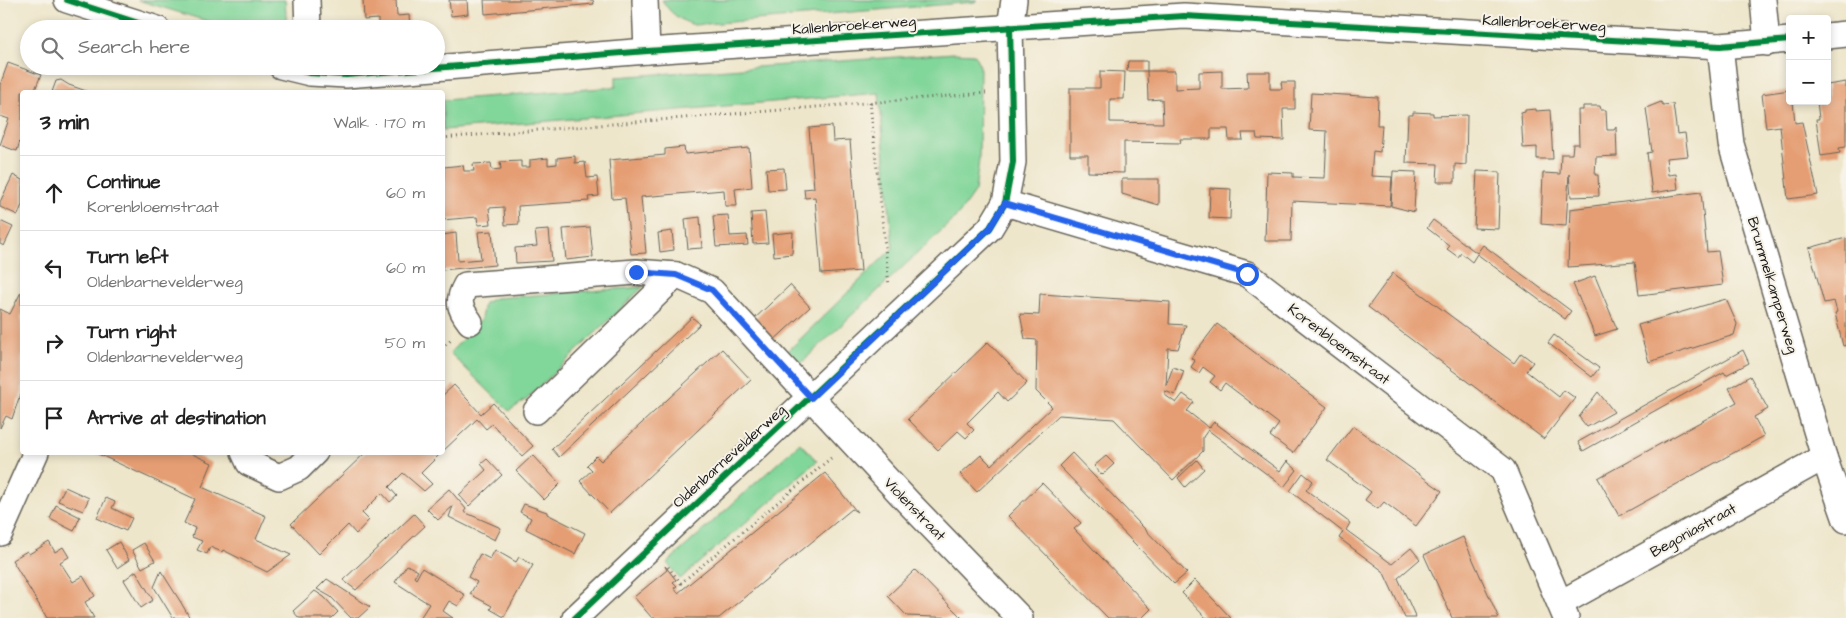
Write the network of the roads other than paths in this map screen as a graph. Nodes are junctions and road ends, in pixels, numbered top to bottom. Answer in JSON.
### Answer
{"nodes":[{"id":1,"x":67,"y":0,"type":"edge"},
{"id":2,"x":307,"y":0,"type":"edge"},
{"id":3,"x":644,"y":0,"type":"edge"},
{"id":4,"x":1014,"y":0,"type":"edge"},
{"id":5,"x":1763,"y":0,"type":"edge"},
{"id":6,"x":129,"y":20,"type":"edge"},
{"id":7,"x":308,"y":20,"type":"edge"},
{"id":8,"x":1010,"y":27,"type":"junction"},
{"id":9,"x":1846,"y":34,"type":"edge"},
{"id":10,"x":1831,"y":36,"type":"edge"},
{"id":11,"x":1778,"y":41,"type":"edge"},
{"id":12,"x":1720,"y":46,"type":"junction"},
{"id":13,"x":647,"y":52,"type":"junction"},
{"id":14,"x":346,"y":75,"type":"edge"},
{"id":15,"x":406,"y":82,"type":"edge"},
{"id":16,"x":1005,"y":203,"type":"junction"},
{"id":17,"x":676,"y":275,"type":"junction"},
{"id":18,"x":470,"y":322,"type":"dead end"},
{"id":19,"x":811,"y":398,"type":"junction"},
{"id":20,"x":536,"y":411,"type":"dead end"},
{"id":21,"x":35,"y":455,"type":"edge"},
{"id":22,"x":245,"y":455,"type":"edge"},
{"id":23,"x":312,"y":455,"type":"edge"},
{"id":24,"x":1824,"y":457,"type":"junction"},
{"id":25,"x":1846,"y":520,"type":"edge"},
{"id":26,"x":0,"y":533,"type":"edge"},
{"id":27,"x":1564,"y":610,"type":"edge"},
{"id":28,"x":584,"y":615,"type":"edge"},
{"id":29,"x":1020,"y":618,"type":"edge"}],
"edges":[{"from":1,"to":6,"type":"street"},
{"from":2,"to":7,"type":"street"},
{"from":3,"to":13,"type":"street"},
{"from":4,"to":8,"type":"street","name":"Oldenbarnevelderweg"},
{"from":5,"to":11,"type":"street"},
{"from":8,"to":12,"type":"street","name":"Kallenbroekerweg"},
{"from":8,"to":13,"type":"street","name":"Kallenbroekerweg"},
{"from":8,"to":16,"type":"street","name":"Oldenbarnevelderweg"},
{"from":9,"to":10,"type":"street"},
{"from":11,"to":12,"type":"street","name":"Kallenbroekerweg"},
{"from":12,"to":24,"type":"street","name":"Brummelkamperweg"},
{"from":13,"to":15,"type":"street","name":"Kallenbroekerweg"},
{"from":14,"to":15,"type":"street","name":"Kallenbroekerweg"},
{"from":16,"to":19,"type":"street","name":"Oldenbarnevelderweg"},
{"from":16,"to":27,"type":"street","name":"Korenbloemstraat"},
{"from":17,"to":18,"type":"street"},
{"from":17,"to":19,"type":"street"},
{"from":17,"to":20,"type":"street"},
{"from":19,"to":28,"type":"street","name":"Oldenbarnevelderweg"},
{"from":19,"to":29,"type":"street","name":"Violenstraat"},
{"from":21,"to":26,"type":"street"},
{"from":22,"to":23,"type":"street"},
{"from":24,"to":25,"type":"street","name":"Brummelkamperweg"},
{"from":24,"to":27,"type":"street","name":"Begoniastraat"}]}
